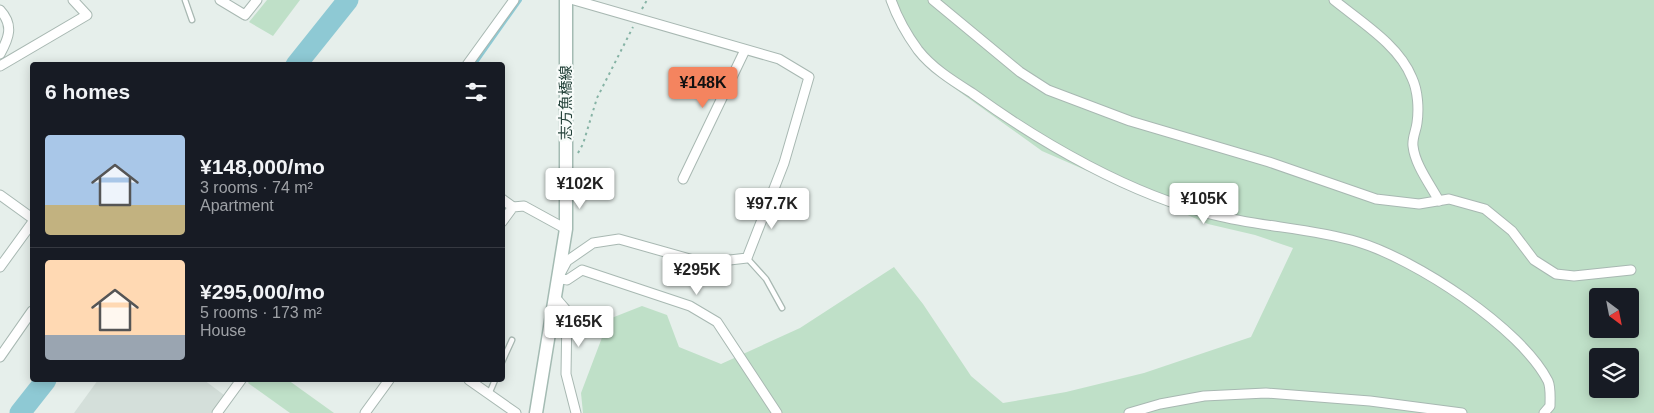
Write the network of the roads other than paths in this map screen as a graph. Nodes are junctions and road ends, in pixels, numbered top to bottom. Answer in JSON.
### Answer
{"nodes":[{"id":1,"x":74,"y":0,"type":"edge"},
{"id":2,"x":185,"y":0,"type":"edge"},
{"id":3,"x":220,"y":0,"type":"edge"},
{"id":4,"x":257,"y":0,"type":"edge"},
{"id":5,"x":514,"y":0,"type":"edge"},
{"id":6,"x":566,"y":0,"type":"edge"},
{"id":7,"x":574,"y":0,"type":"edge"},
{"id":8,"x":891,"y":0,"type":"edge"},
{"id":9,"x":933,"y":0,"type":"edge"},
{"id":10,"x":1334,"y":0,"type":"edge"},
{"id":11,"x":0,"y":10,"type":"edge"},
{"id":12,"x":192,"y":20,"type":"dead end"},
{"id":13,"x":745,"y":50,"type":"junction"},
{"id":14,"x":0,"y":54,"type":"edge"},
{"id":15,"x":469,"y":62,"type":"edge"},
{"id":16,"x":0,"y":66,"type":"edge"},
{"id":17,"x":683,"y":179,"type":"dead end"},
{"id":18,"x":0,"y":195,"type":"edge"},
{"id":19,"x":505,"y":201,"type":"edge"},
{"id":20,"x":1440,"y":201,"type":"junction"},
{"id":21,"x":513,"y":207,"type":"junction"},
{"id":22,"x":30,"y":217,"type":"edge"},
{"id":23,"x":505,"y":218,"type":"edge"},
{"id":24,"x":30,"y":226,"type":"edge"},
{"id":25,"x":566,"y":229,"type":"junction"},
{"id":26,"x":747,"y":258,"type":"junction"},
{"id":27,"x":0,"y":267,"type":"edge"},
{"id":28,"x":1631,"y":270,"type":"dead end"},
{"id":29,"x":558,"y":278,"type":"junction"},
{"id":30,"x":555,"y":297,"type":"junction"},
{"id":31,"x":782,"y":308,"type":"dead end"},
{"id":32,"x":30,"y":314,"type":"edge"},
{"id":33,"x":512,"y":340,"type":"dead end"},
{"id":34,"x":505,"y":355,"type":"edge"},
{"id":35,"x":0,"y":358,"type":"edge"},
{"id":36,"x":239,"y":382,"type":"edge"},
{"id":37,"x":388,"y":382,"type":"edge"},
{"id":38,"x":472,"y":382,"type":"edge"},
{"id":39,"x":494,"y":382,"type":"edge"},
{"id":40,"x":489,"y":394,"type":"junction"},
{"id":41,"x":538,"y":412,"type":"edge"},
{"id":42,"x":217,"y":413,"type":"edge"},
{"id":43,"x":365,"y":413,"type":"edge"},
{"id":44,"x":516,"y":413,"type":"edge"},
{"id":45,"x":576,"y":413,"type":"edge"},
{"id":46,"x":777,"y":413,"type":"edge"},
{"id":47,"x":1129,"y":413,"type":"edge"},
{"id":48,"x":1462,"y":413,"type":"edge"},
{"id":49,"x":1544,"y":413,"type":"edge"}],
"edges":[{"from":1,"to":16,"type":"street"},
{"from":2,"to":12,"type":"lane"},
{"from":3,"to":4,"type":"street"},
{"from":5,"to":15,"type":"street"},
{"from":6,"to":25,"type":"main road","name":"志方魚橋線"},
{"from":7,"to":13,"type":"street"},
{"from":8,"to":49,"type":"street"},
{"from":9,"to":20,"type":"street"},
{"from":10,"to":20,"type":"street"},
{"from":11,"to":14,"type":"street"},
{"from":13,"to":17,"type":"street"},
{"from":13,"to":26,"type":"street"},
{"from":18,"to":22,"type":"street"},
{"from":19,"to":21,"type":"street"},
{"from":20,"to":28,"type":"street"},
{"from":21,"to":23,"type":"street"},
{"from":21,"to":25,"type":"street"},
{"from":24,"to":27,"type":"street"},
{"from":25,"to":29,"type":"main road","name":"志方魚橋線"},
{"from":26,"to":29,"type":"street"},
{"from":26,"to":31,"type":"lane"},
{"from":29,"to":30,"type":"main road","name":"志方魚橋線"},
{"from":29,"to":46,"type":"street"},
{"from":30,"to":41,"type":"main road","name":"志方魚橋線"},
{"from":30,"to":45,"type":"street"},
{"from":32,"to":35,"type":"street"},
{"from":33,"to":34,"type":"lane"},
{"from":36,"to":42,"type":"street"},
{"from":37,"to":43,"type":"street"},
{"from":38,"to":40,"type":"street"},
{"from":39,"to":40,"type":"lane"},
{"from":40,"to":44,"type":"street"},
{"from":47,"to":48,"type":"street"}]}
